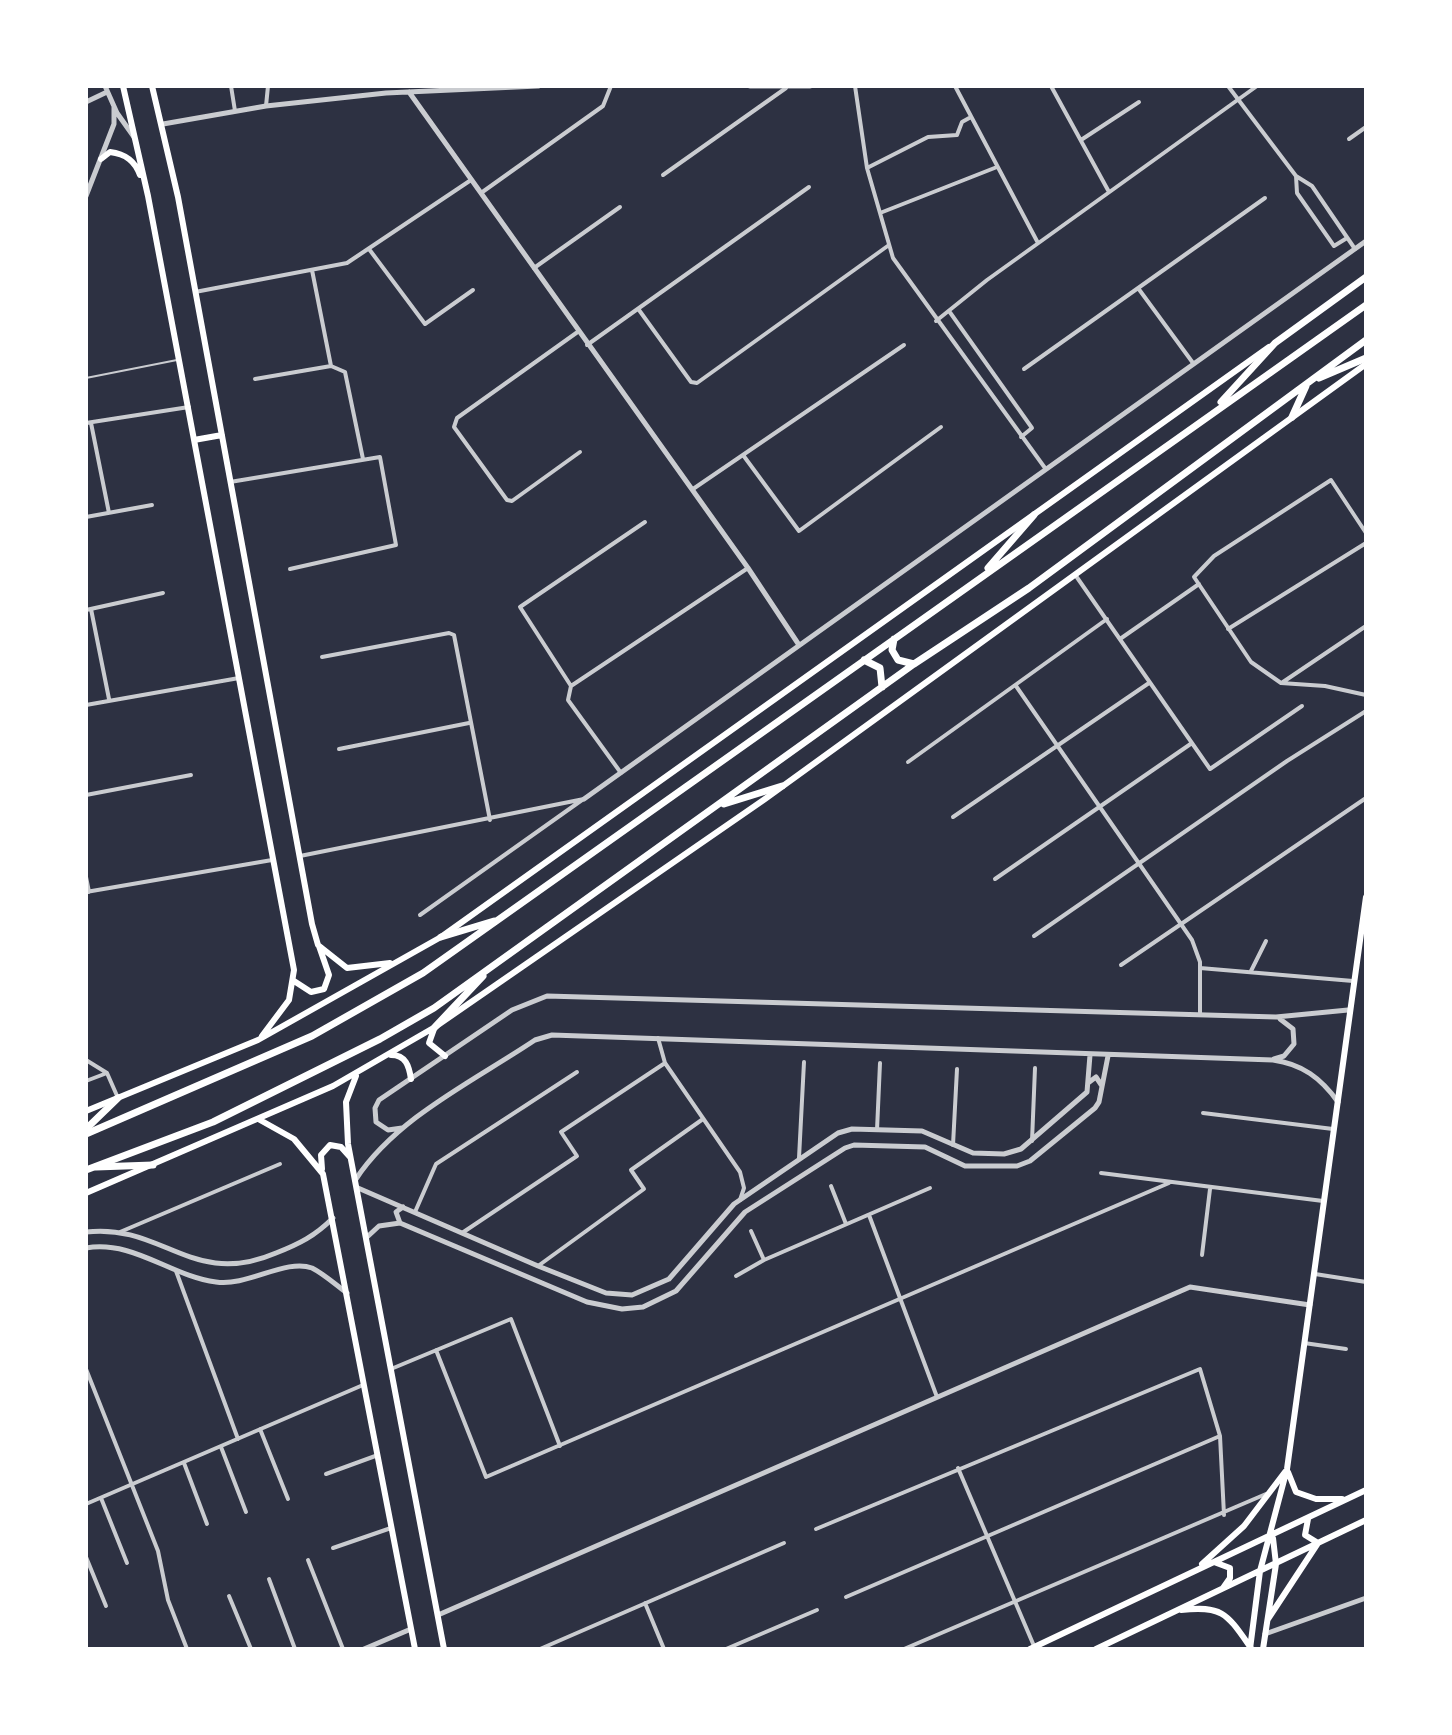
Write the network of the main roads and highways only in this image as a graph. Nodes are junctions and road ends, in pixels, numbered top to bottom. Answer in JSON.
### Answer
{"nodes":[{"id":1,"x":123,"y":86,"type":"edge"},
{"id":2,"x":152,"y":86,"type":"edge"},
{"id":3,"x":101,"y":159,"type":"road end"},
{"id":4,"x":148,"y":196,"type":"junction"},
{"id":5,"x":1366,"y":277,"type":"edge"},
{"id":6,"x":1366,"y":305,"type":"edge"},
{"id":7,"x":1366,"y":340,"type":"edge"},
{"id":8,"x":1275,"y":343,"type":"junction"},
{"id":9,"x":1366,"y":361,"type":"edge"},
{"id":10,"x":1307,"y":383,"type":"junction"},
{"id":11,"x":1212,"y":413,"type":"junction"},
{"id":12,"x":1292,"y":417,"type":"junction"},
{"id":13,"x":222,"y":435,"type":"junction"},
{"id":14,"x":194,"y":440,"type":"junction"},
{"id":15,"x":1034,"y":515,"type":"junction"},
{"id":16,"x":979,"y":578,"type":"junction"},
{"id":17,"x":894,"y":639,"type":"junction"},
{"id":18,"x":863,"y":660,"type":"junction"},
{"id":19,"x":914,"y":664,"type":"junction"},
{"id":20,"x":882,"y":687,"type":"junction"},
{"id":21,"x":782,"y":786,"type":"junction"},
{"id":22,"x":718,"y":806,"type":"junction"},
{"id":23,"x":1366,"y":897,"type":"edge"},
{"id":24,"x":1364,"y":916,"type":"edge"},
{"id":25,"x":500,"y":920,"type":"junction"},
{"id":26,"x":441,"y":937,"type":"junction"},
{"id":27,"x":318,"y":945,"type":"junction"},
{"id":28,"x":401,"y":959,"type":"junction"},
{"id":29,"x":495,"y":964,"type":"junction"},
{"id":30,"x":294,"y":981,"type":"junction"},
{"id":31,"x":435,"y":1027,"type":"junction"},
{"id":32,"x":258,"y":1040,"type":"junction"},
{"id":33,"x":388,"y":1056,"type":"junction"},
{"id":34,"x":445,"y":1056,"type":"road end"},
{"id":35,"x":357,"y":1074,"type":"junction"},
{"id":36,"x":411,"y":1079,"type":"road end"},
{"id":37,"x":118,"y":1098,"type":"junction"},
{"id":38,"x":86,"y":1111,"type":"edge"},
{"id":39,"x":260,"y":1120,"type":"junction"},
{"id":40,"x":86,"y":1131,"type":"edge"},
{"id":41,"x":352,"y":1160,"type":"junction"},
{"id":42,"x":153,"y":1165,"type":"junction"},
{"id":43,"x":90,"y":1169,"type":"edge"},
{"id":44,"x":323,"y":1174,"type":"junction"},
{"id":45,"x":86,"y":1193,"type":"edge"},
{"id":46,"x":1287,"y":1469,"type":"junction"},
{"id":47,"x":1366,"y":1490,"type":"edge"},
{"id":48,"x":1346,"y":1499,"type":"junction"},
{"id":49,"x":1308,"y":1517,"type":"junction"},
{"id":50,"x":1366,"y":1520,"type":"edge"},
{"id":51,"x":1272,"y":1535,"type":"junction"},
{"id":52,"x":1318,"y":1543,"type":"junction"},
{"id":53,"x":1211,"y":1563,"type":"junction"},
{"id":54,"x":1276,"y":1564,"type":"junction"},
{"id":55,"x":1195,"y":1571,"type":"junction"},
{"id":56,"x":1260,"y":1571,"type":"junction"},
{"id":57,"x":1221,"y":1590,"type":"junction"},
{"id":58,"x":1174,"y":1611,"type":"junction"},
{"id":59,"x":1268,"y":1619,"type":"junction"},
{"id":60,"x":1032,"y":1648,"type":"edge"},
{"id":61,"x":1250,"y":1648,"type":"edge"},
{"id":62,"x":415,"y":1649,"type":"edge"},
{"id":63,"x":444,"y":1649,"type":"edge"},
{"id":64,"x":1096,"y":1649,"type":"edge"},
{"id":65,"x":1263,"y":1649,"type":"edge"}],
"edges":[{"from":1,"to":4,"type":"main road"},
{"from":2,"to":13,"type":"main road"},
{"from":3,"to":4,"type":"main road"},
{"from":4,"to":14,"type":"main road"},
{"from":5,"to":8,"type":"main road"},
{"from":6,"to":11,"type":"main road"},
{"from":7,"to":10,"type":"main road"},
{"from":8,"to":11,"type":"main road"},
{"from":8,"to":15,"type":"main road"},
{"from":9,"to":10,"type":"main road"},
{"from":9,"to":12,"type":"main road"},
{"from":10,"to":12,"type":"main road"},
{"from":10,"to":19,"type":"main road"},
{"from":11,"to":16,"type":"main road"},
{"from":12,"to":21,"type":"main road"},
{"from":13,"to":14,"type":"main road"},
{"from":13,"to":27,"type":"main road"},
{"from":14,"to":30,"type":"main road"},
{"from":15,"to":16,"type":"main road"},
{"from":15,"to":26,"type":"main road"},
{"from":16,"to":17,"type":"main road"},
{"from":17,"to":18,"type":"main road"},
{"from":17,"to":19,"type":"main road"},
{"from":18,"to":20,"type":"main road"},
{"from":18,"to":25,"type":"main road"},
{"from":19,"to":20,"type":"main road"},
{"from":20,"to":22,"type":"main road"},
{"from":21,"to":22,"type":"main road"},
{"from":21,"to":31,"type":"main road"},
{"from":22,"to":29,"type":"main road"},
{"from":23,"to":24,"type":"main road"},
{"from":24,"to":46,"type":"main road"},
{"from":25,"to":26,"type":"main road"},
{"from":25,"to":40,"type":"main road"},
{"from":26,"to":28,"type":"main road"},
{"from":27,"to":28,"type":"main road"},
{"from":27,"to":30,"type":"main road"},
{"from":28,"to":32,"type":"main road"},
{"from":29,"to":31,"type":"main road"},
{"from":29,"to":43,"type":"main road"},
{"from":30,"to":32,"type":"main road"},
{"from":31,"to":33,"type":"main road"},
{"from":31,"to":34,"type":"main road"},
{"from":32,"to":37,"type":"main road"},
{"from":33,"to":35,"type":"main road"},
{"from":33,"to":36,"type":"main road"},
{"from":35,"to":39,"type":"main road"},
{"from":35,"to":41,"type":"main road"},
{"from":37,"to":38,"type":"main road"},
{"from":37,"to":40,"type":"main road"},
{"from":39,"to":42,"type":"main road"},
{"from":39,"to":44,"type":"main road"},
{"from":41,"to":44,"type":"main road"},
{"from":41,"to":63,"type":"main road"},
{"from":42,"to":43,"type":"main road"},
{"from":42,"to":45,"type":"main road"},
{"from":44,"to":62,"type":"main road"},
{"from":46,"to":48,"type":"main road"},
{"from":46,"to":51,"type":"main road"},
{"from":46,"to":55,"type":"main road"},
{"from":47,"to":48,"type":"main road"},
{"from":48,"to":49,"type":"main road"},
{"from":49,"to":51,"type":"main road"},
{"from":49,"to":52,"type":"main road"},
{"from":50,"to":52,"type":"main road"},
{"from":51,"to":53,"type":"main road"},
{"from":51,"to":54,"type":"main road"},
{"from":51,"to":56,"type":"main road"},
{"from":52,"to":54,"type":"main road"},
{"from":52,"to":59,"type":"main road"},
{"from":53,"to":55,"type":"main road"},
{"from":53,"to":57,"type":"main road"},
{"from":54,"to":56,"type":"main road"},
{"from":54,"to":59,"type":"main road"},
{"from":55,"to":60,"type":"main road"},
{"from":56,"to":57,"type":"main road"},
{"from":56,"to":61,"type":"main road"},
{"from":57,"to":58,"type":"main road"},
{"from":58,"to":61,"type":"main road"},
{"from":58,"to":64,"type":"main road"},
{"from":59,"to":65,"type":"main road"}]}
